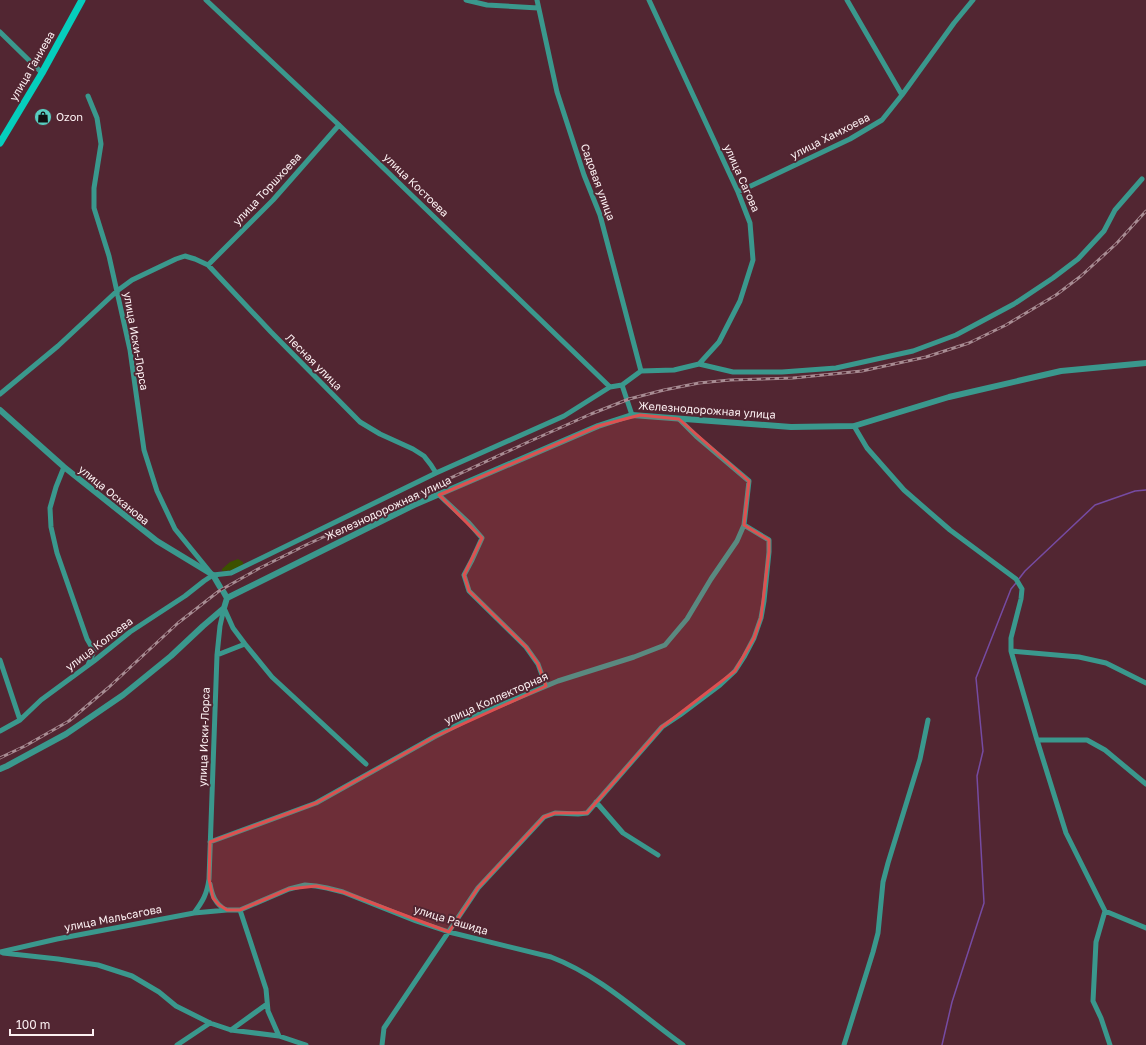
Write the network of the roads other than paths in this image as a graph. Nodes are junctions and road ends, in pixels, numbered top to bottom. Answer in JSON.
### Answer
{"nodes":[{"id":1,"x":82,"y":0,"type":"edge"},
{"id":2,"x":206,"y":0,"type":"edge"},
{"id":3,"x":466,"y":0,"type":"edge"},
{"id":4,"x":537,"y":0,"type":"edge"},
{"id":5,"x":649,"y":0,"type":"edge"},
{"id":6,"x":847,"y":0,"type":"edge"},
{"id":7,"x":972,"y":0,"type":"edge"},
{"id":8,"x":538,"y":8,"type":"junction"},
{"id":9,"x":0,"y":32,"type":"edge"},
{"id":10,"x":42,"y":73,"type":"junction"},
{"id":11,"x":902,"y":95,"type":"junction"},
{"id":12,"x":88,"y":96,"type":"dead end"},
{"id":13,"x":339,"y":125,"type":"junction"},
{"id":14,"x":0,"y":143,"type":"edge"},
{"id":15,"x":1142,"y":179,"type":"dead end"},
{"id":16,"x":738,"y":192,"type":"junction"},
{"id":17,"x":208,"y":265,"type":"junction"},
{"id":18,"x":117,"y":291,"type":"junction"},
{"id":19,"x":1146,"y":363,"type":"edge"},
{"id":20,"x":699,"y":364,"type":"junction"},
{"id":21,"x":641,"y":371,"type":"junction"},
{"id":22,"x":622,"y":385,"type":"junction"},
{"id":23,"x":610,"y":387,"type":"junction"},
{"id":24,"x":0,"y":394,"type":"edge"},
{"id":25,"x":0,"y":410,"type":"edge"},
{"id":26,"x":632,"y":415,"type":"junction"},
{"id":27,"x":679,"y":419,"type":"junction"},
{"id":28,"x":854,"y":426,"type":"junction"},
{"id":29,"x":64,"y":467,"type":"junction"},
{"id":30,"x":436,"y":473,"type":"junction"},
{"id":31,"x":439,"y":495,"type":"junction"},
{"id":32,"x":744,"y":525,"type":"junction"},
{"id":33,"x":213,"y":575,"type":"junction"},
{"id":34,"x":227,"y":598,"type":"junction"},
{"id":35,"x":224,"y":608,"type":"junction"},
{"id":36,"x":210,"y":620,"type":"junction"},
{"id":37,"x":220,"y":626,"type":"junction"},
{"id":38,"x":245,"y":644,"type":"junction"},
{"id":39,"x":1011,"y":651,"type":"junction"},
{"id":40,"x":217,"y":655,"type":"junction"},
{"id":41,"x":0,"y":660,"type":"edge"},
{"id":42,"x":87,"y":666,"type":"junction"},
{"id":43,"x":1146,"y":683,"type":"edge"},
{"id":44,"x":546,"y":686,"type":"junction"},
{"id":45,"x":20,"y":720,"type":"junction"},
{"id":46,"x":928,"y":720,"type":"dead end"},
{"id":47,"x":0,"y":731,"type":"edge"},
{"id":48,"x":1037,"y":740,"type":"junction"},
{"id":49,"x":366,"y":764,"type":"dead end"},
{"id":50,"x":0,"y":769,"type":"edge"},
{"id":51,"x":1146,"y":784,"type":"edge"},
{"id":52,"x":596,"y":802,"type":"junction"},
{"id":53,"x":210,"y":842,"type":"junction"},
{"id":54,"x":658,"y":855,"type":"dead end"},
{"id":55,"x":209,"y":879,"type":"junction"},
{"id":56,"x":226,"y":910,"type":"junction"},
{"id":57,"x":240,"y":910,"type":"junction"},
{"id":58,"x":1105,"y":911,"type":"junction"},
{"id":59,"x":194,"y":913,"type":"junction"},
{"id":60,"x":1146,"y":928,"type":"edge"},
{"id":61,"x":448,"y":932,"type":"junction"},
{"id":62,"x":0,"y":952,"type":"edge"},
{"id":63,"x":267,"y":1004,"type":"junction"},
{"id":64,"x":210,"y":1023,"type":"junction"},
{"id":65,"x":231,"y":1030,"type":"junction"},
{"id":66,"x":279,"y":1036,"type":"junction"},
{"id":67,"x":177,"y":1045,"type":"edge"},
{"id":68,"x":306,"y":1045,"type":"edge"},
{"id":69,"x":382,"y":1045,"type":"edge"},
{"id":70,"x":683,"y":1045,"type":"edge"},
{"id":71,"x":844,"y":1045,"type":"edge"},
{"id":72,"x":1110,"y":1045,"type":"edge"}],
"edges":[{"from":1,"to":10,"type":"main road","name":"улица Ганиева"},
{"from":2,"to":13,"type":"street","name":"улица Костоева"},
{"from":3,"to":8,"type":"street"},
{"from":4,"to":8,"type":"street","name":"Садовая улица"},
{"from":5,"to":16,"type":"street","name":"улица Сагова"},
{"from":6,"to":11,"type":"street"},
{"from":7,"to":11,"type":"street","name":"улица Хамхоева"},
{"from":8,"to":21,"type":"street","name":"Садовая улица"},
{"from":9,"to":10,"type":"street"},
{"from":10,"to":14,"type":"main road","name":"улица Ганиева"},
{"from":11,"to":16,"type":"street","name":"улица Хамхоева"},
{"from":12,"to":18,"type":"street","name":"улица Иски-Лорса"},
{"from":13,"to":17,"type":"street","name":"улица Торшхоева"},
{"from":13,"to":23,"type":"street","name":"улица Костоева"},
{"from":15,"to":20,"type":"street"},
{"from":16,"to":20,"type":"street","name":"улица Сагова"},
{"from":17,"to":18,"type":"street","name":"Лесная улица"},
{"from":17,"to":30,"type":"street","name":"Лесная улица"},
{"from":18,"to":24,"type":"street"},
{"from":18,"to":33,"type":"street","name":"улица Иски-Лорса"},
{"from":19,"to":28,"type":"street","name":"Железнодорожная улица"},
{"from":20,"to":21,"type":"street"},
{"from":21,"to":22,"type":"street"},
{"from":22,"to":23,"type":"street"},
{"from":22,"to":26,"type":"street"},
{"from":23,"to":30,"type":"street"},
{"from":25,"to":29,"type":"street","name":"улица Осканова"},
{"from":26,"to":27,"type":"street","name":"Железнодорожная улица"},
{"from":26,"to":31,"type":"street","name":"Железнодорожная улица"},
{"from":27,"to":28,"type":"street","name":"Железнодорожная улица"},
{"from":27,"to":32,"type":"street","name":"улица Коллекторная"},
{"from":28,"to":39,"type":"street"},
{"from":29,"to":33,"type":"street","name":"улица Осканова"},
{"from":29,"to":42,"type":"street"},
{"from":30,"to":33,"type":"street"},
{"from":31,"to":34,"type":"street","name":"Железнодорожная улица"},
{"from":31,"to":44,"type":"street"},
{"from":32,"to":44,"type":"street","name":"улица Коллекторная"},
{"from":32,"to":52,"type":"street"},
{"from":33,"to":34,"type":"street","name":"улица Осканова"},
{"from":33,"to":42,"type":"street","name":"улица Колоева"},
{"from":34,"to":35,"type":"street","name":"улица Иски-Лорса"},
{"from":35,"to":36,"type":"street"},
{"from":35,"to":37,"type":"street","name":"улица Иски-Лорса"},
{"from":35,"to":38,"type":"street"},
{"from":36,"to":37,"type":"street"},
{"from":36,"to":50,"type":"street"},
{"from":37,"to":40,"type":"street","name":"улица Иски-Лорса"},
{"from":38,"to":40,"type":"street"},
{"from":38,"to":49,"type":"street"},
{"from":39,"to":43,"type":"street"},
{"from":39,"to":48,"type":"street"},
{"from":40,"to":53,"type":"street","name":"улица Иски-Лорса"},
{"from":41,"to":45,"type":"street"},
{"from":42,"to":45,"type":"street","name":"улица Колоева"},
{"from":44,"to":53,"type":"street","name":"улица Коллекторная"},
{"from":45,"to":47,"type":"street","name":"улица Колоева"},
{"from":46,"to":71,"type":"street"},
{"from":48,"to":51,"type":"street"},
{"from":48,"to":58,"type":"street"},
{"from":52,"to":54,"type":"street"},
{"from":52,"to":61,"type":"street"},
{"from":53,"to":55,"type":"street","name":"улица Иски-Лорса"},
{"from":55,"to":56,"type":"street"},
{"from":55,"to":59,"type":"street"},
{"from":56,"to":57,"type":"street","name":"улица Рашида"},
{"from":56,"to":59,"type":"street","name":"улица Рашида"},
{"from":57,"to":61,"type":"street","name":"улица Рашида"},
{"from":57,"to":63,"type":"street"},
{"from":58,"to":60,"type":"street"},
{"from":58,"to":72,"type":"street"},
{"from":59,"to":62,"type":"street","name":"улица Мальсагова"},
{"from":61,"to":69,"type":"street"},
{"from":61,"to":70,"type":"street","name":"улица Рашида"},
{"from":62,"to":64,"type":"street"},
{"from":63,"to":65,"type":"street"},
{"from":63,"to":66,"type":"street"},
{"from":64,"to":65,"type":"street"},
{"from":64,"to":67,"type":"street"},
{"from":65,"to":66,"type":"street"},
{"from":66,"to":68,"type":"street"}]}
